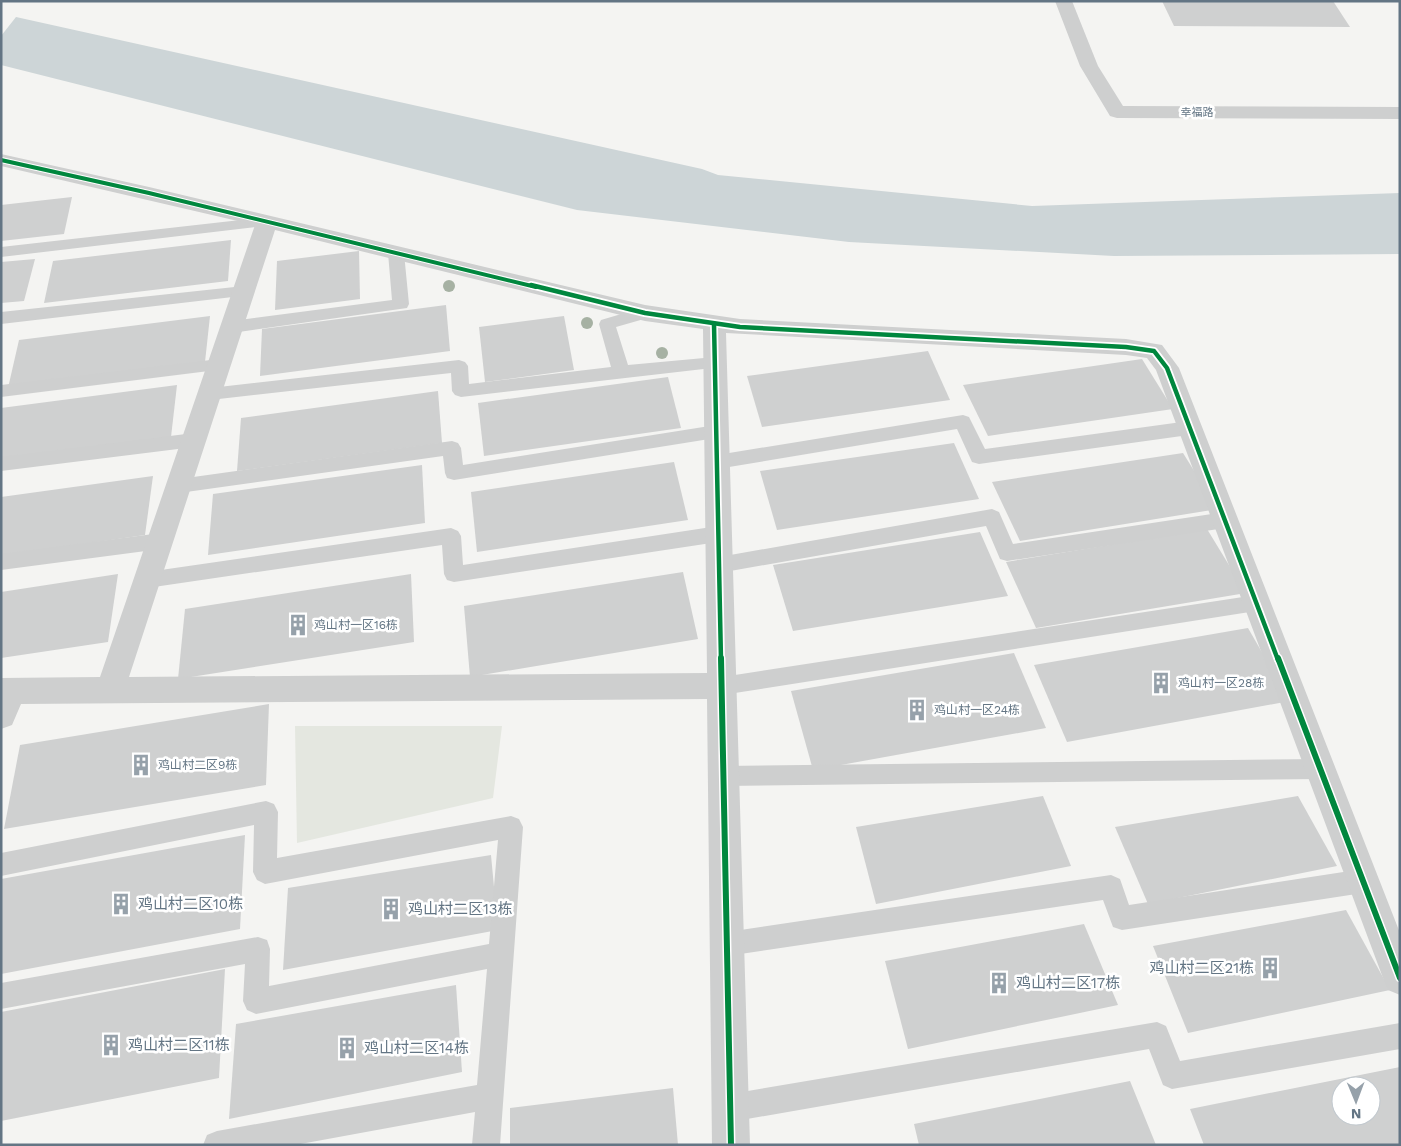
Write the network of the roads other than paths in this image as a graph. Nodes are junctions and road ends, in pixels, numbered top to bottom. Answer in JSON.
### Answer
{"nodes":[{"id":1,"x":1063,"y":1,"type":"edge"},
{"id":2,"x":1400,"y":113,"type":"edge"},
{"id":3,"x":1,"y":160,"type":"edge"},
{"id":4,"x":267,"y":222,"type":"junction"},
{"id":5,"x":1,"y":252,"type":"edge"},
{"id":6,"x":396,"y":253,"type":"junction"},
{"id":7,"x":244,"y":291,"type":"junction"},
{"id":8,"x":646,"y":314,"type":"junction"},
{"id":9,"x":1,"y":318,"type":"edge"},
{"id":10,"x":714,"y":324,"type":"junction"},
{"id":11,"x":232,"y":327,"type":"junction"},
{"id":12,"x":715,"y":363,"type":"junction"},
{"id":13,"x":219,"y":365,"type":"junction"},
{"id":14,"x":621,"y":372,"type":"junction"},
{"id":15,"x":1,"y":391,"type":"edge"},
{"id":16,"x":210,"y":394,"type":"junction"},
{"id":17,"x":1189,"y":428,"type":"junction"},
{"id":18,"x":716,"y":432,"type":"junction"},
{"id":19,"x":194,"y":440,"type":"junction"},
{"id":20,"x":717,"y":462,"type":"junction"},
{"id":21,"x":1,"y":464,"type":"edge"},
{"id":22,"x":179,"y":486,"type":"junction"},
{"id":23,"x":1225,"y":520,"type":"junction"},
{"id":24,"x":718,"y":534,"type":"junction"},
{"id":25,"x":160,"y":540,"type":"junction"},
{"id":26,"x":1,"y":562,"type":"edge"},
{"id":27,"x":719,"y":565,"type":"junction"},
{"id":28,"x":147,"y":580,"type":"junction"},
{"id":29,"x":1256,"y":603,"type":"junction"},
{"id":30,"x":722,"y":686,"type":"junction"},
{"id":31,"x":110,"y":690,"type":"junction"},
{"id":32,"x":5,"y":700,"type":"edge"},
{"id":33,"x":1320,"y":769,"type":"junction"},
{"id":34,"x":724,"y":776,"type":"junction"},
{"id":35,"x":1,"y":865,"type":"edge"},
{"id":36,"x":1363,"y":882,"type":"junction"},
{"id":37,"x":727,"y":944,"type":"junction"},
{"id":38,"x":500,"y":954,"type":"junction"},
{"id":39,"x":1400,"y":978,"type":"edge"},
{"id":40,"x":1,"y":996,"type":"edge"},
{"id":41,"x":1400,"y":1036,"type":"edge"},
{"id":42,"x":490,"y":1096,"type":"junction"},
{"id":43,"x":730,"y":1108,"type":"junction"},
{"id":44,"x":218,"y":1145,"type":"edge"},
{"id":45,"x":486,"y":1145,"type":"edge"},
{"id":46,"x":731,"y":1145,"type":"edge"}],
"edges":[{"from":1,"to":2,"type":"street","name":"幸福路"},
{"from":3,"to":4,"type":"street"},
{"from":4,"to":5,"type":"lane"},
{"from":4,"to":6,"type":"street"},
{"from":4,"to":7,"type":"street"},
{"from":6,"to":8,"type":"street"},
{"from":6,"to":11,"type":"lane"},
{"from":7,"to":9,"type":"lane"},
{"from":7,"to":11,"type":"street"},
{"from":8,"to":10,"type":"street"},
{"from":8,"to":14,"type":"lane"},
{"from":10,"to":12,"type":"street"},
{"from":10,"to":17,"type":"street"},
{"from":11,"to":13,"type":"street"},
{"from":12,"to":14,"type":"lane"},
{"from":12,"to":18,"type":"street"},
{"from":13,"to":15,"type":"lane"},
{"from":13,"to":16,"type":"street"},
{"from":14,"to":16,"type":"lane"},
{"from":16,"to":19,"type":"street"},
{"from":17,"to":20,"type":"lane"},
{"from":17,"to":23,"type":"street"},
{"from":18,"to":20,"type":"street"},
{"from":18,"to":22,"type":"lane"},
{"from":19,"to":21,"type":"lane"},
{"from":19,"to":22,"type":"street"},
{"from":20,"to":24,"type":"street"},
{"from":22,"to":25,"type":"street"},
{"from":23,"to":27,"type":"lane"},
{"from":23,"to":29,"type":"street"},
{"from":24,"to":27,"type":"street"},
{"from":24,"to":28,"type":"lane"},
{"from":25,"to":26,"type":"lane"},
{"from":25,"to":28,"type":"street"},
{"from":27,"to":30,"type":"street"},
{"from":28,"to":31,"type":"street"},
{"from":29,"to":30,"type":"lane"},
{"from":29,"to":33,"type":"street"},
{"from":30,"to":31,"type":"street"},
{"from":30,"to":34,"type":"street"},
{"from":31,"to":32,"type":"street"},
{"from":33,"to":34,"type":"lane"},
{"from":33,"to":36,"type":"street"},
{"from":34,"to":37,"type":"street"},
{"from":35,"to":38,"type":"lane"},
{"from":36,"to":37,"type":"lane"},
{"from":36,"to":39,"type":"street"},
{"from":37,"to":43,"type":"street"},
{"from":38,"to":40,"type":"lane"},
{"from":38,"to":42,"type":"lane"},
{"from":41,"to":43,"type":"lane"},
{"from":42,"to":44,"type":"lane"},
{"from":42,"to":45,"type":"lane"},
{"from":43,"to":46,"type":"street"}]}
